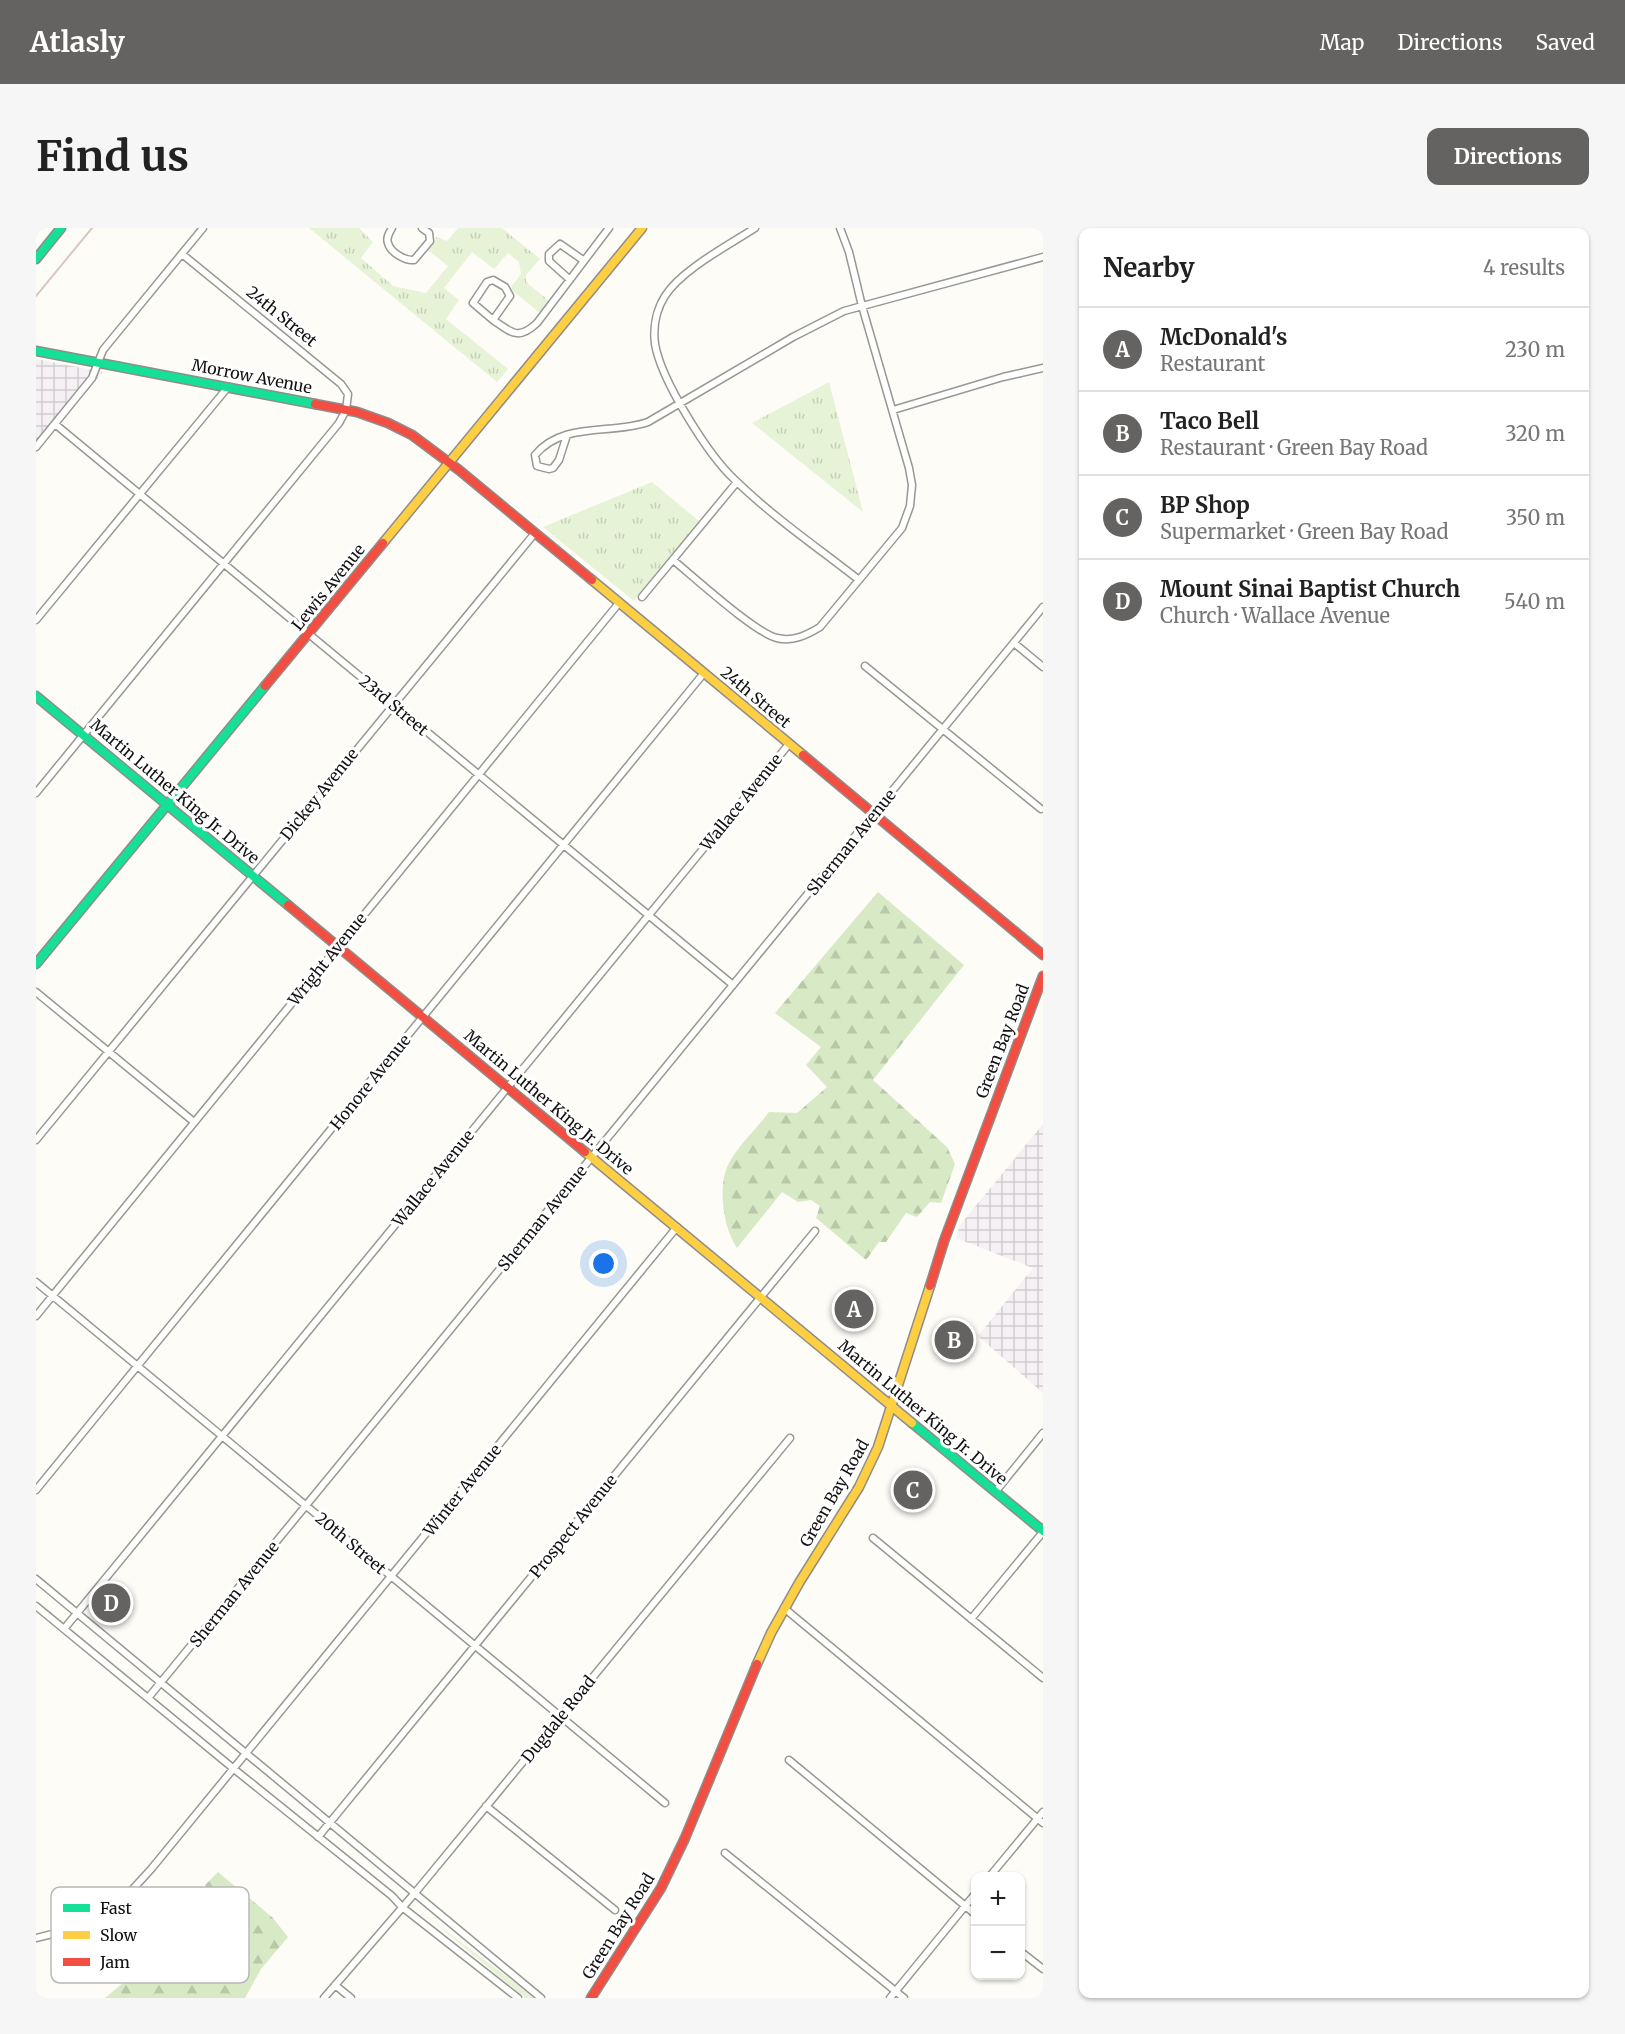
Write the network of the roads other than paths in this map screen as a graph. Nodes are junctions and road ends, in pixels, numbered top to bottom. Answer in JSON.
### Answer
{"nodes":[{"id":1,"x":61,"y":228,"type":"edge"},
{"id":2,"x":203,"y":228,"type":"edge"},
{"id":3,"x":392,"y":228,"type":"edge"},
{"id":4,"x":422,"y":228,"type":"edge"},
{"id":5,"x":609,"y":228,"type":"edge"},
{"id":6,"x":642,"y":228,"type":"edge"},
{"id":7,"x":755,"y":228,"type":"edge"},
{"id":8,"x":840,"y":228,"type":"edge"},
{"id":9,"x":182,"y":254,"type":"junction"},
{"id":10,"x":1043,"y":257,"type":"edge"},
{"id":11,"x":36,"y":259,"type":"edge"},
{"id":12,"x":583,"y":260,"type":"junction"},
{"id":13,"x":569,"y":279,"type":"junction"},
{"id":14,"x":862,"y":306,"type":"junction"},
{"id":15,"x":493,"y":320,"type":"junction"},
{"id":16,"x":36,"y":351,"type":"edge"},
{"id":17,"x":98,"y":362,"type":"junction"},
{"id":18,"x":1043,"y":368,"type":"edge"},
{"id":19,"x":228,"y":387,"type":"junction"},
{"id":20,"x":680,"y":404,"type":"junction"},
{"id":21,"x":346,"y":410,"type":"junction"},
{"id":22,"x":893,"y":410,"type":"junction"},
{"id":23,"x":55,"y":424,"type":"junction"},
{"id":24,"x":567,"y":435,"type":"junction"},
{"id":25,"x":36,"y":447,"type":"edge"},
{"id":26,"x":450,"y":462,"type":"junction"},
{"id":27,"x":737,"y":482,"type":"junction"},
{"id":28,"x":140,"y":494,"type":"junction"},
{"id":29,"x":535,"y":533,"type":"junction"},
{"id":30,"x":673,"y":560,"type":"junction"},
{"id":31,"x":225,"y":564,"type":"junction"},
{"id":32,"x":859,"y":580,"type":"junction"},
{"id":33,"x":642,"y":597,"type":"dead end"},
{"id":34,"x":619,"y":603,"type":"junction"},
{"id":35,"x":1043,"y":607,"type":"edge"},
{"id":36,"x":36,"y":620,"type":"edge"},
{"id":37,"x":308,"y":635,"type":"junction"},
{"id":38,"x":1014,"y":643,"type":"junction"},
{"id":39,"x":865,"y":666,"type":"dead end"},
{"id":40,"x":1043,"y":667,"type":"edge"},
{"id":41,"x":704,"y":673,"type":"junction"},
{"id":42,"x":36,"y":696,"type":"edge"},
{"id":43,"x":393,"y":704,"type":"junction"},
{"id":44,"x":944,"y":730,"type":"junction"},
{"id":45,"x":84,"y":735,"type":"junction"},
{"id":46,"x":789,"y":744,"type":"junction"},
{"id":47,"x":478,"y":774,"type":"junction"},
{"id":48,"x":36,"y":793,"type":"edge"},
{"id":49,"x":167,"y":804,"type":"junction"},
{"id":50,"x":1041,"y":809,"type":"dead end"},
{"id":51,"x":874,"y":814,"type":"junction"},
{"id":52,"x":564,"y":845,"type":"junction"},
{"id":53,"x":253,"y":875,"type":"junction"},
{"id":54,"x":649,"y":915,"type":"junction"},
{"id":55,"x":338,"y":946,"type":"junction"},
{"id":56,"x":1043,"y":955,"type":"edge"},
{"id":57,"x":36,"y":964,"type":"edge"},
{"id":58,"x":1043,"y":976,"type":"edge"},
{"id":59,"x":733,"y":985,"type":"junction"},
{"id":60,"x":36,"y":992,"type":"edge"},
{"id":61,"x":423,"y":1017,"type":"junction"},
{"id":62,"x":108,"y":1052,"type":"junction"},
{"id":63,"x":508,"y":1087,"type":"junction"},
{"id":64,"x":194,"y":1122,"type":"junction"},
{"id":65,"x":36,"y":1140,"type":"edge"},
{"id":66,"x":592,"y":1157,"type":"junction"},
{"id":67,"x":677,"y":1227,"type":"junction"},
{"id":68,"x":815,"y":1231,"type":"dead end"},
{"id":69,"x":36,"y":1282,"type":"edge"},
{"id":70,"x":52,"y":1296,"type":"junction"},
{"id":71,"x":761,"y":1297,"type":"junction"},
{"id":72,"x":36,"y":1316,"type":"edge"},
{"id":73,"x":137,"y":1366,"type":"junction"},
{"id":74,"x":893,"y":1406,"type":"junction"},
{"id":75,"x":1043,"y":1433,"type":"edge"},
{"id":76,"x":222,"y":1436,"type":"junction"},
{"id":77,"x":790,"y":1438,"type":"dead end"},
{"id":78,"x":36,"y":1491,"type":"edge"},
{"id":79,"x":996,"y":1491,"type":"junction"},
{"id":80,"x":306,"y":1506,"type":"junction"},
{"id":81,"x":1043,"y":1531,"type":"edge"},
{"id":82,"x":873,"y":1538,"type":"dead end"},
{"id":83,"x":391,"y":1576,"type":"junction"},
{"id":84,"x":36,"y":1579,"type":"edge"},
{"id":85,"x":36,"y":1606,"type":"edge"},
{"id":86,"x":784,"y":1608,"type":"junction"},
{"id":87,"x":77,"y":1612,"type":"junction"},
{"id":88,"x":971,"y":1619,"type":"junction"},
{"id":89,"x":64,"y":1629,"type":"junction"},
{"id":90,"x":475,"y":1645,"type":"junction"},
{"id":91,"x":1043,"y":1678,"type":"edge"},
{"id":92,"x":162,"y":1682,"type":"junction"},
{"id":93,"x":148,"y":1698,"type":"junction"},
{"id":94,"x":560,"y":1716,"type":"junction"},
{"id":95,"x":247,"y":1753,"type":"junction"},
{"id":96,"x":789,"y":1760,"type":"dead end"},
{"id":97,"x":234,"y":1769,"type":"junction"},
{"id":98,"x":665,"y":1803,"type":"dead end"},
{"id":99,"x":486,"y":1806,"type":"junction"},
{"id":100,"x":1043,"y":1812,"type":"edge"},
{"id":101,"x":330,"y":1821,"type":"junction"},
{"id":102,"x":1040,"y":1821,"type":"edge"},
{"id":103,"x":318,"y":1836,"type":"junction"},
{"id":104,"x":725,"y":1853,"type":"dead end"},
{"id":105,"x":994,"y":1872,"type":"edge"},
{"id":106,"x":134,"y":1887,"type":"edge"},
{"id":107,"x":414,"y":1894,"type":"junction"},
{"id":108,"x":971,"y":1899,"type":"edge"},
{"id":109,"x":966,"y":1906,"type":"junction"},
{"id":110,"x":402,"y":1907,"type":"junction"},
{"id":111,"x":615,"y":1910,"type":"dead end"},
{"id":112,"x":971,"y":1910,"type":"edge"},
{"id":113,"x":51,"y":1934,"type":"edge"},
{"id":114,"x":36,"y":1938,"type":"edge"},
{"id":115,"x":1025,"y":1955,"type":"edge"},
{"id":116,"x":1043,"y":1969,"type":"edge"},
{"id":117,"x":335,"y":1985,"type":"junction"},
{"id":118,"x":896,"y":1992,"type":"junction"},
{"id":119,"x":324,"y":1998,"type":"edge"},
{"id":120,"x":351,"y":1998,"type":"edge"},
{"id":121,"x":518,"y":1998,"type":"edge"},
{"id":122,"x":541,"y":1998,"type":"edge"},
{"id":123,"x":591,"y":1998,"type":"edge"},
{"id":124,"x":890,"y":1998,"type":"edge"},
{"id":125,"x":904,"y":1998,"type":"edge"}],
"edges":[{"from":1,"to":11,"type":"street"},
{"from":2,"to":9,"type":"street"},
{"from":3,"to":4,"type":"street"},
{"from":5,"to":12,"type":"street"},
{"from":6,"to":26,"type":"street","name":"Lewis Avenue"},
{"from":7,"to":20,"type":"street"},
{"from":8,"to":14,"type":"street"},
{"from":9,"to":17,"type":"street"},
{"from":9,"to":21,"type":"street","name":"24th Street"},
{"from":10,"to":14,"type":"street"},
{"from":12,"to":13,"type":"street"},
{"from":12,"to":13,"type":"street"},
{"from":13,"to":15,"type":"street"},
{"from":14,"to":20,"type":"street"},
{"from":14,"to":22,"type":"street"},
{"from":15,"to":15,"type":"street"},
{"from":16,"to":17,"type":"street","name":"Morrow Avenue"},
{"from":17,"to":19,"type":"street","name":"Morrow Avenue"},
{"from":17,"to":23,"type":"street"},
{"from":18,"to":22,"type":"street"},
{"from":19,"to":21,"type":"street","name":"Morrow Avenue"},
{"from":19,"to":28,"type":"street"},
{"from":20,"to":24,"type":"street"},
{"from":20,"to":27,"type":"street"},
{"from":21,"to":26,"type":"street","name":"Morrow Avenue"},
{"from":21,"to":31,"type":"street"},
{"from":22,"to":32,"type":"street"},
{"from":23,"to":25,"type":"street"},
{"from":23,"to":28,"type":"street","name":"23rd Street"},
{"from":24,"to":24,"type":"street"},
{"from":26,"to":29,"type":"street","name":"24th Street"},
{"from":26,"to":37,"type":"street","name":"Lewis Avenue"},
{"from":27,"to":30,"type":"street"},
{"from":27,"to":32,"type":"street"},
{"from":28,"to":31,"type":"street","name":"23rd Street"},
{"from":28,"to":36,"type":"street"},
{"from":29,"to":34,"type":"street","name":"24th Street"},
{"from":29,"to":43,"type":"street","name":"Dickey Avenue"},
{"from":30,"to":32,"type":"street"},
{"from":30,"to":33,"type":"street"},
{"from":31,"to":37,"type":"street","name":"23rd Street"},
{"from":31,"to":45,"type":"street"},
{"from":34,"to":41,"type":"street","name":"24th Street"},
{"from":34,"to":47,"type":"street","name":"Wright Avenue"},
{"from":35,"to":38,"type":"street","name":"Sherman Avenue"},
{"from":37,"to":43,"type":"street","name":"23rd Street"},
{"from":37,"to":49,"type":"street","name":"Lewis Avenue"},
{"from":38,"to":40,"type":"street"},
{"from":38,"to":44,"type":"street","name":"Sherman Avenue"},
{"from":39,"to":44,"type":"street"},
{"from":41,"to":46,"type":"street","name":"24th Street"},
{"from":41,"to":52,"type":"street","name":"Honore Avenue"},
{"from":42,"to":45,"type":"street","name":"Martin Luther King Jr. Drive"},
{"from":43,"to":47,"type":"street","name":"23rd Street"},
{"from":43,"to":53,"type":"street","name":"Dickey Avenue"},
{"from":44,"to":50,"type":"street"},
{"from":44,"to":51,"type":"street","name":"Sherman Avenue"},
{"from":45,"to":48,"type":"street"},
{"from":45,"to":49,"type":"street","name":"Martin Luther King Jr. Drive"},
{"from":46,"to":51,"type":"street","name":"24th Street"},
{"from":46,"to":54,"type":"street","name":"Wallace Avenue"},
{"from":47,"to":52,"type":"street","name":"23rd Street"},
{"from":47,"to":55,"type":"street","name":"Wright Avenue"},
{"from":49,"to":53,"type":"street","name":"Martin Luther King Jr. Drive"},
{"from":49,"to":57,"type":"street","name":"Lewis Avenue"},
{"from":51,"to":56,"type":"street","name":"24th Street"},
{"from":51,"to":59,"type":"street","name":"Sherman Avenue"},
{"from":52,"to":54,"type":"street","name":"23rd Street"},
{"from":52,"to":61,"type":"street","name":"Honore Avenue"},
{"from":53,"to":55,"type":"street","name":"Martin Luther King Jr. Drive"},
{"from":53,"to":62,"type":"street","name":"Dickey Avenue"},
{"from":54,"to":59,"type":"street","name":"23rd Street"},
{"from":54,"to":63,"type":"street","name":"Wallace Avenue"},
{"from":55,"to":61,"type":"street","name":"Martin Luther King Jr. Drive"},
{"from":55,"to":64,"type":"street","name":"Wright Avenue"},
{"from":58,"to":74,"type":"street","name":"Green Bay Road"},
{"from":59,"to":66,"type":"street","name":"Sherman Avenue"},
{"from":60,"to":62,"type":"street"},
{"from":61,"to":63,"type":"street","name":"Martin Luther King Jr. Drive"},
{"from":61,"to":73,"type":"street","name":"Honore Avenue"},
{"from":62,"to":64,"type":"street"},
{"from":62,"to":65,"type":"street","name":"Dickey Avenue"},
{"from":63,"to":66,"type":"street","name":"Martin Luther King Jr. Drive"},
{"from":63,"to":76,"type":"street","name":"Wallace Avenue"},
{"from":64,"to":70,"type":"street","name":"Wright Avenue"},
{"from":66,"to":67,"type":"street","name":"Martin Luther King Jr. Drive"},
{"from":66,"to":80,"type":"street","name":"Sherman Avenue"},
{"from":67,"to":71,"type":"street","name":"Martin Luther King Jr. Drive"},
{"from":67,"to":83,"type":"street","name":"Winter Avenue"},
{"from":68,"to":71,"type":"street","name":"Prospect Avenue"},
{"from":69,"to":70,"type":"street","name":"20th Street"},
{"from":70,"to":72,"type":"street","name":"Wright Avenue"},
{"from":70,"to":73,"type":"street","name":"20th Street"},
{"from":71,"to":74,"type":"street","name":"Martin Luther King Jr. Drive"},
{"from":71,"to":90,"type":"street","name":"Prospect Avenue"},
{"from":73,"to":76,"type":"street","name":"20th Street"},
{"from":73,"to":78,"type":"street","name":"Honore Avenue"},
{"from":74,"to":79,"type":"street","name":"Martin Luther King Jr. Drive"},
{"from":74,"to":86,"type":"street","name":"Green Bay Road"},
{"from":75,"to":79,"type":"street"},
{"from":76,"to":80,"type":"street","name":"20th Street"},
{"from":76,"to":87,"type":"street","name":"Wallace Avenue"},
{"from":77,"to":94,"type":"street","name":"Dugdale Road"},
{"from":79,"to":81,"type":"street","name":"Martin Luther King Jr. Drive"},
{"from":80,"to":83,"type":"street","name":"20th Street"},
{"from":80,"to":92,"type":"street","name":"Sherman Avenue"},
{"from":81,"to":88,"type":"street"},
{"from":82,"to":88,"type":"street"},
{"from":83,"to":90,"type":"street","name":"20th Street"},
{"from":83,"to":95,"type":"street","name":"Winter Avenue"},
{"from":84,"to":87,"type":"street"},
{"from":85,"to":89,"type":"street"},
{"from":86,"to":102,"type":"street"},
{"from":86,"to":123,"type":"street","name":"Green Bay Road"},
{"from":87,"to":89,"type":"street","name":"Wallace Avenue"},
{"from":87,"to":92,"type":"street"},
{"from":88,"to":91,"type":"street"},
{"from":89,"to":93,"type":"street"},
{"from":90,"to":94,"type":"street","name":"20th Street"},
{"from":90,"to":101,"type":"street","name":"Prospect Avenue"},
{"from":92,"to":93,"type":"street","name":"Sherman Avenue"},
{"from":92,"to":95,"type":"street"},
{"from":93,"to":97,"type":"street"},
{"from":94,"to":98,"type":"street","name":"20th Street"},
{"from":94,"to":99,"type":"street","name":"Dugdale Road"},
{"from":95,"to":97,"type":"street","name":"Winter Avenue"},
{"from":95,"to":101,"type":"street"},
{"from":96,"to":109,"type":"street"},
{"from":97,"to":103,"type":"street"},
{"from":97,"to":106,"type":"street","name":"Winter Avenue"},
{"from":99,"to":107,"type":"street","name":"Dugdale Road"},
{"from":99,"to":111,"type":"street"},
{"from":100,"to":102,"type":"street"},
{"from":101,"to":103,"type":"street","name":"Prospect Avenue"},
{"from":101,"to":107,"type":"street"},
{"from":102,"to":105,"type":"street"},
{"from":103,"to":110,"type":"street"},
{"from":104,"to":118,"type":"street"},
{"from":107,"to":110,"type":"street","name":"Dugdale Road"},
{"from":107,"to":122,"type":"street"},
{"from":108,"to":109,"type":"street"},
{"from":109,"to":112,"type":"street"},
{"from":109,"to":118,"type":"street"},
{"from":110,"to":117,"type":"street","name":"Dugdale Road"},
{"from":110,"to":121,"type":"street"},
{"from":113,"to":114,"type":"street","name":"Winter Avenue"},
{"from":115,"to":116,"type":"street"},
{"from":117,"to":119,"type":"street","name":"Dugdale Road"},
{"from":117,"to":120,"type":"street"},
{"from":118,"to":124,"type":"street"},
{"from":118,"to":125,"type":"street"}]}
